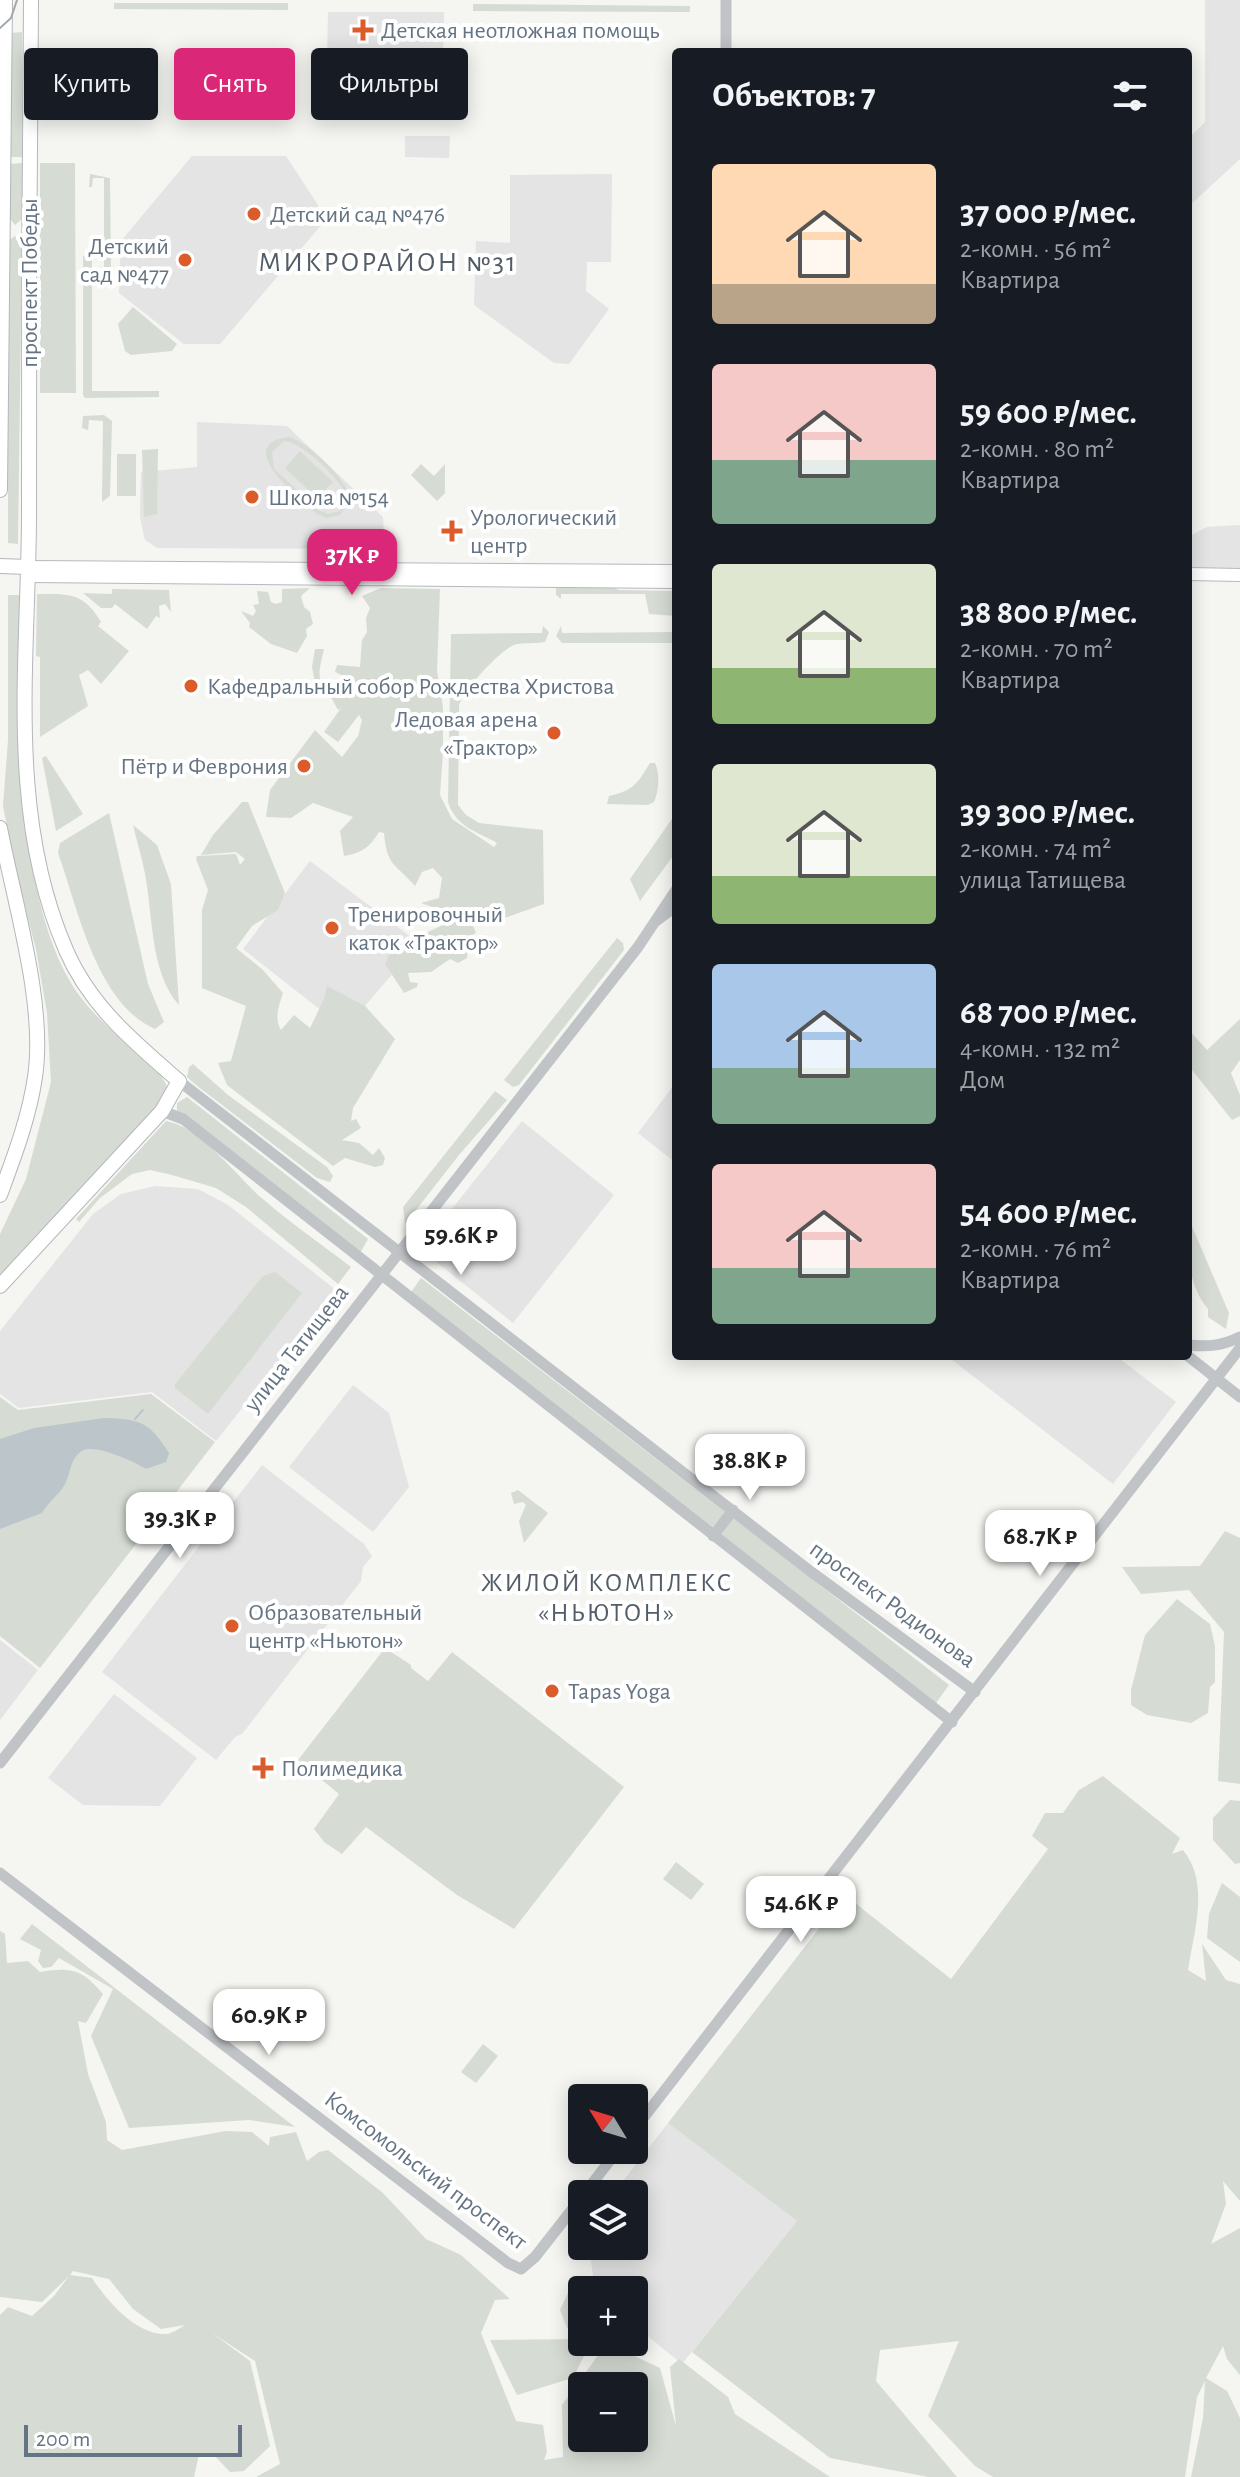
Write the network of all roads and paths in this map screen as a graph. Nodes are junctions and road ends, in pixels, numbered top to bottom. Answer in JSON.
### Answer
{"nodes":[{"id":1,"x":5,"y":0,"type":"edge"},
{"id":2,"x":31,"y":0,"type":"edge"},
{"id":3,"x":726,"y":0,"type":"edge"},
{"id":4,"x":726,"y":48,"type":"edge"},
{"id":5,"x":1,"y":184,"type":"edge"},
{"id":6,"x":30,"y":229,"type":"junction"},
{"id":7,"x":2,"y":230,"type":"edge"},
{"id":8,"x":0,"y":490,"type":"edge"},
{"id":9,"x":18,"y":569,"type":"edge"},
{"id":10,"x":672,"y":571,"type":"edge"},
{"id":11,"x":1192,"y":574,"type":"edge"},
{"id":12,"x":1240,"y":575,"type":"edge"},
{"id":13,"x":0,"y":576,"type":"edge"},
{"id":14,"x":672,"y":582,"type":"edge"},
{"id":15,"x":1192,"y":582,"type":"edge"},
{"id":16,"x":1240,"y":582,"type":"edge"},
{"id":17,"x":0,"y":828,"type":"edge"},
{"id":18,"x":672,"y":896,"type":"edge"},
{"id":19,"x":672,"y":909,"type":"edge"},
{"id":20,"x":655,"y":921,"type":"junction"},
{"id":21,"x":179,"y":1081,"type":"junction"},
{"id":22,"x":162,"y":1111,"type":"junction"},
{"id":23,"x":0,"y":1195,"type":"edge"},
{"id":24,"x":400,"y":1251,"type":"junction"},
{"id":25,"x":380,"y":1275,"type":"junction"},
{"id":26,"x":0,"y":1286,"type":"edge"},
{"id":27,"x":1240,"y":1337,"type":"edge"},
{"id":28,"x":1192,"y":1345,"type":"edge"},
{"id":29,"x":1240,"y":1348,"type":"edge"},
{"id":30,"x":1192,"y":1359,"type":"edge"},
{"id":31,"x":1217,"y":1378,"type":"junction"},
{"id":32,"x":1240,"y":1397,"type":"edge"},
{"id":33,"x":733,"y":1510,"type":"junction"},
{"id":34,"x":713,"y":1536,"type":"junction"},
{"id":35,"x":975,"y":1692,"type":"junction"},
{"id":36,"x":952,"y":1722,"type":"junction"},
{"id":37,"x":0,"y":1763,"type":"edge"},
{"id":38,"x":0,"y":1873,"type":"edge"},
{"id":39,"x":648,"y":2112,"type":"edge"},
{"id":40,"x":607,"y":2164,"type":"edge"},
{"id":41,"x":595,"y":2180,"type":"edge"},
{"id":42,"x":568,"y":2214,"type":"edge"}],
"edges":[{"from":1,"to":5,"type":"main road","name":"проспект Победы"},
{"from":2,"to":6,"type":"main road","name":"проспект Победы"},
{"from":3,"to":4,"type":"street"},
{"from":5,"to":7,"type":"main road","name":"проспект Победы"},
{"from":6,"to":7,"type":"main road"},
{"from":6,"to":9,"type":"main road","name":"проспект Победы"},
{"from":7,"to":8,"type":"main road","name":"проспект Победы"},
{"from":9,"to":10,"type":"main road"},
{"from":9,"to":13,"type":"main road"},
{"from":9,"to":14,"type":"main road"},
{"from":9,"to":21,"type":"main road","name":"проспект Победы"},
{"from":11,"to":12,"type":"main road"},
{"from":15,"to":16,"type":"main road"},
{"from":17,"to":23,"type":"main road"},
{"from":18,"to":20,"type":"street","name":"улица Татищева"},
{"from":19,"to":20,"type":"street","name":"улица Татищева"},
{"from":20,"to":24,"type":"street","name":"улица Татищева"},
{"from":21,"to":22,"type":"main road"},
{"from":21,"to":24,"type":"street","name":"проспект Родионова"},
{"from":22,"to":25,"type":"street"},
{"from":22,"to":26,"type":"main road"},
{"from":24,"to":25,"type":"street","name":"улица Татищева"},
{"from":24,"to":33,"type":"street","name":"проспект Родионова"},
{"from":25,"to":34,"type":"street"},
{"from":25,"to":37,"type":"street","name":"улица Татищева"},
{"from":27,"to":28,"type":"street"},
{"from":29,"to":31,"type":"street"},
{"from":30,"to":31,"type":"street"},
{"from":31,"to":32,"type":"street"},
{"from":31,"to":35,"type":"street"},
{"from":33,"to":34,"type":"street"},
{"from":33,"to":35,"type":"street","name":"проспект Родионова"},
{"from":34,"to":36,"type":"street"},
{"from":35,"to":36,"type":"street"},
{"from":36,"to":39,"type":"street"},
{"from":38,"to":42,"type":"street","name":"Комсомольский проспект"},
{"from":40,"to":41,"type":"street"}]}
